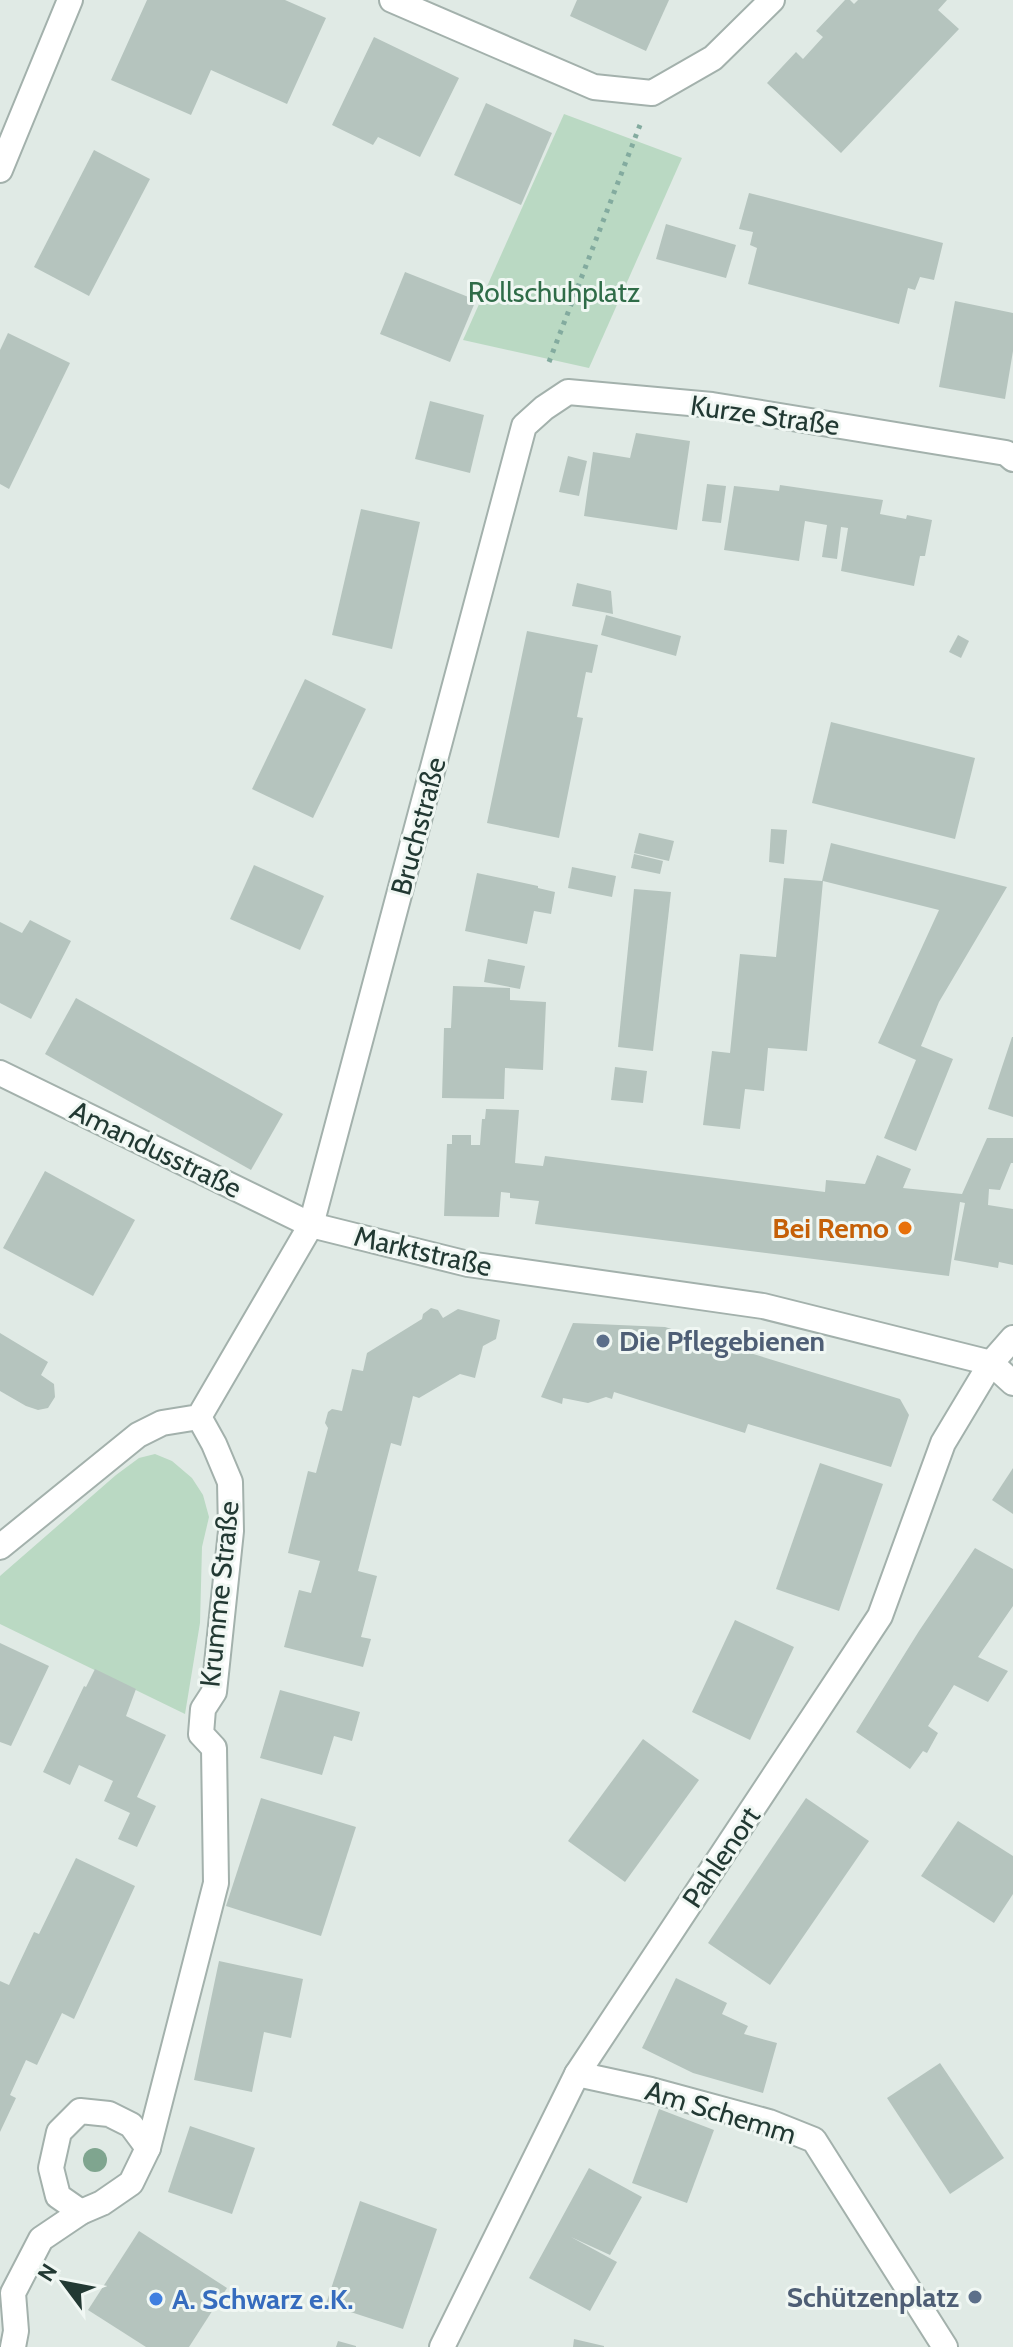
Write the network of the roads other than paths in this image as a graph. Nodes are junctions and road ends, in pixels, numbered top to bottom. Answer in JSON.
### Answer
{"nodes":[{"id":1,"x":70,"y":0,"type":"edge"},
{"id":2,"x":392,"y":0,"type":"edge"},
{"id":3,"x":772,"y":0,"type":"edge"},
{"id":4,"x":0,"y":170,"type":"edge"},
{"id":5,"x":524,"y":426,"type":"joint"},
{"id":6,"x":1013,"y":459,"type":"edge"},
{"id":7,"x":0,"y":1073,"type":"edge"},
{"id":8,"x":311,"y":1225,"type":"junction"},
{"id":9,"x":1013,"y":1338,"type":"edge"},
{"id":10,"x":991,"y":1363,"type":"junction"},
{"id":11,"x":1013,"y":1383,"type":"edge"},
{"id":12,"x":199,"y":1417,"type":"junction"},
{"id":13,"x":0,"y":1547,"type":"edge"},
{"id":14,"x":577,"y":2074,"type":"junction"},
{"id":15,"x":148,"y":2148,"type":"junction"},
{"id":16,"x":81,"y":2212,"type":"junction"},
{"id":17,"x":13,"y":2347,"type":"edge"},
{"id":18,"x":442,"y":2347,"type":"edge"},
{"id":19,"x":945,"y":2347,"type":"edge"}],
"edges":[{"from":1,"to":4,"type":"street"},
{"from":2,"to":3,"type":"street"},
{"from":5,"to":6,"type":"street","name":"Kurze Straße"},
{"from":5,"to":8,"type":"street","name":"Bruchstraße"},
{"from":7,"to":8,"type":"street","name":"Amandusstraße"},
{"from":8,"to":10,"type":"street","name":"Marktstraße"},
{"from":8,"to":12,"type":"street"},
{"from":9,"to":10,"type":"street","name":"Pahlenort"},
{"from":10,"to":11,"type":"street"},
{"from":10,"to":14,"type":"street","name":"Pahlenort"},
{"from":12,"to":13,"type":"street"},
{"from":12,"to":15,"type":"street","name":"Krumme Straße"},
{"from":14,"to":18,"type":"street","name":"Pahlenort"},
{"from":14,"to":19,"type":"street","name":"Am Schemm"},
{"from":15,"to":16,"type":"street","name":"Krumme Straße"},
{"from":15,"to":16,"type":"street"},
{"from":16,"to":17,"type":"street","name":"Krumme Straße"}]}
